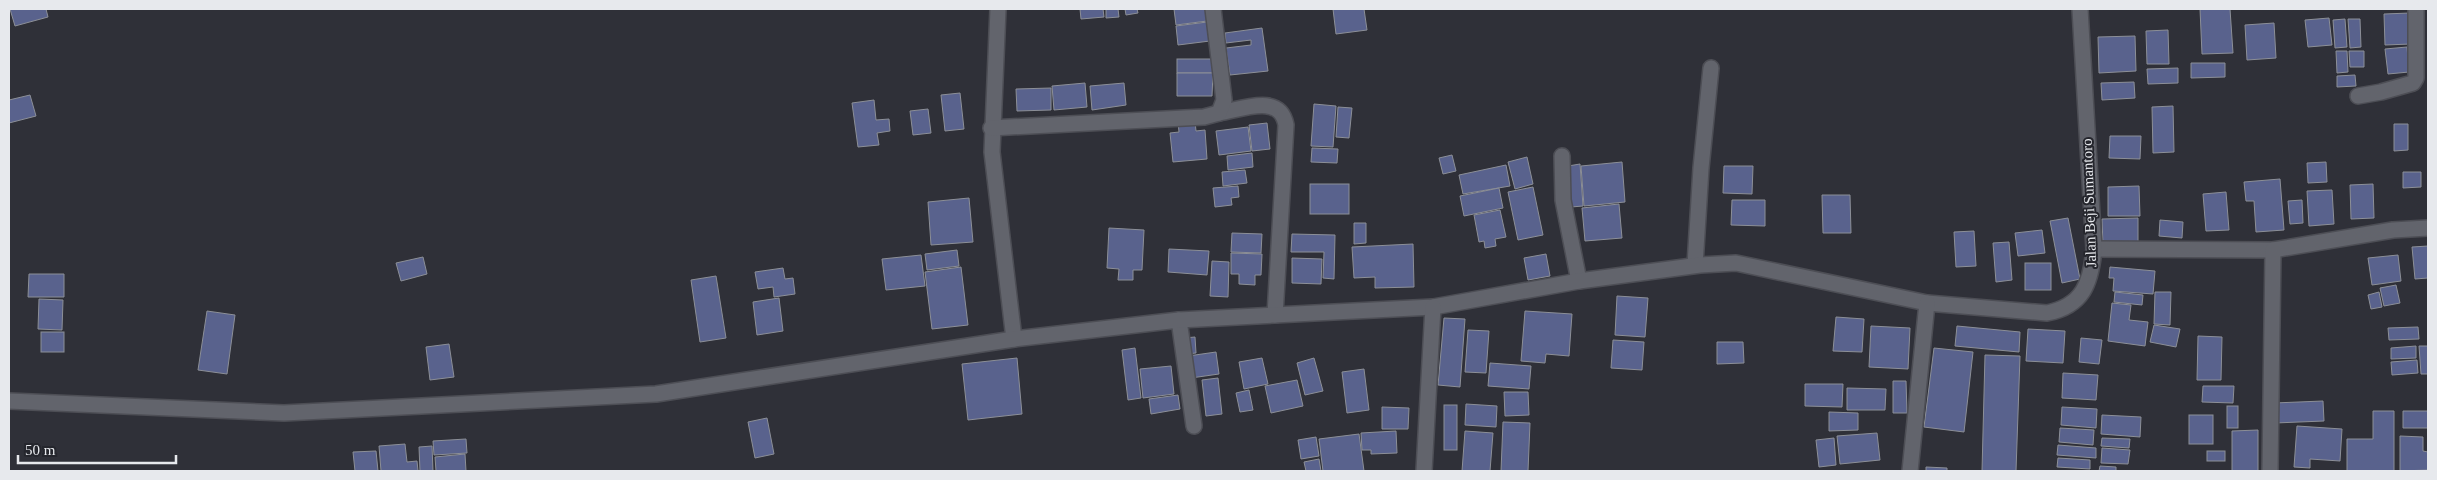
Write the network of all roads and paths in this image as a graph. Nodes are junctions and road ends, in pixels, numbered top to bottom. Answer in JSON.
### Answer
{"nodes":[{"id":1,"x":998,"y":9,"type":"edge"},
{"id":2,"x":1214,"y":9,"type":"edge"},
{"id":3,"x":2080,"y":9,"type":"edge"},
{"id":4,"x":2416,"y":9,"type":"edge"},
{"id":5,"x":1711,"y":68,"type":"dead end"},
{"id":6,"x":2358,"y":96,"type":"dead end"},
{"id":7,"x":1219,"y":113,"type":"junction"},
{"id":8,"x":991,"y":128,"type":"junction"},
{"id":9,"x":1562,"y":156,"type":"dead end"},
{"id":10,"x":2428,"y":228,"type":"edge"},
{"id":11,"x":2094,"y":249,"type":"junction"},
{"id":12,"x":2273,"y":250,"type":"junction"},
{"id":13,"x":1695,"y":265,"type":"junction"},
{"id":14,"x":1579,"y":281,"type":"junction"},
{"id":15,"x":1927,"y":303,"type":"junction"},
{"id":16,"x":1433,"y":307,"type":"junction"},
{"id":17,"x":1275,"y":314,"type":"junction"},
{"id":18,"x":1179,"y":320,"type":"junction"},
{"id":19,"x":1014,"y":339,"type":"junction"},
{"id":20,"x":9,"y":401,"type":"edge"},
{"id":21,"x":1194,"y":426,"type":"dead end"},
{"id":22,"x":1424,"y":471,"type":"edge"},
{"id":23,"x":1910,"y":471,"type":"edge"},
{"id":24,"x":2270,"y":471,"type":"edge"}],
"edges":[{"from":1,"to":8,"type":"street"},
{"from":2,"to":7,"type":"street"},
{"from":3,"to":11,"type":"street","name":"Jalan Beji Sumantoro"},
{"from":4,"to":6,"type":"street"},
{"from":5,"to":13,"type":"street"},
{"from":7,"to":8,"type":"street"},
{"from":7,"to":17,"type":"street"},
{"from":8,"to":19,"type":"street"},
{"from":9,"to":14,"type":"street"},
{"from":10,"to":12,"type":"street"},
{"from":11,"to":12,"type":"street"},
{"from":11,"to":15,"type":"street","name":"Jalan Beji Sumantoro"},
{"from":12,"to":24,"type":"street"},
{"from":13,"to":14,"type":"street","name":"Jalan Beji Sumantoro"},
{"from":13,"to":15,"type":"street","name":"Jalan Beji Sumantoro"},
{"from":14,"to":16,"type":"street","name":"Jalan Beji Sumantoro"},
{"from":15,"to":23,"type":"street"},
{"from":16,"to":17,"type":"street","name":"Jalan Beji Sumantoro"},
{"from":16,"to":22,"type":"street"},
{"from":17,"to":18,"type":"street","name":"Jalan Beji Sumantoro"},
{"from":18,"to":19,"type":"street","name":"Jalan Beji Sumantoro"},
{"from":18,"to":21,"type":"street"},
{"from":19,"to":20,"type":"street","name":"Jalan Beji Sumantoro"}]}
